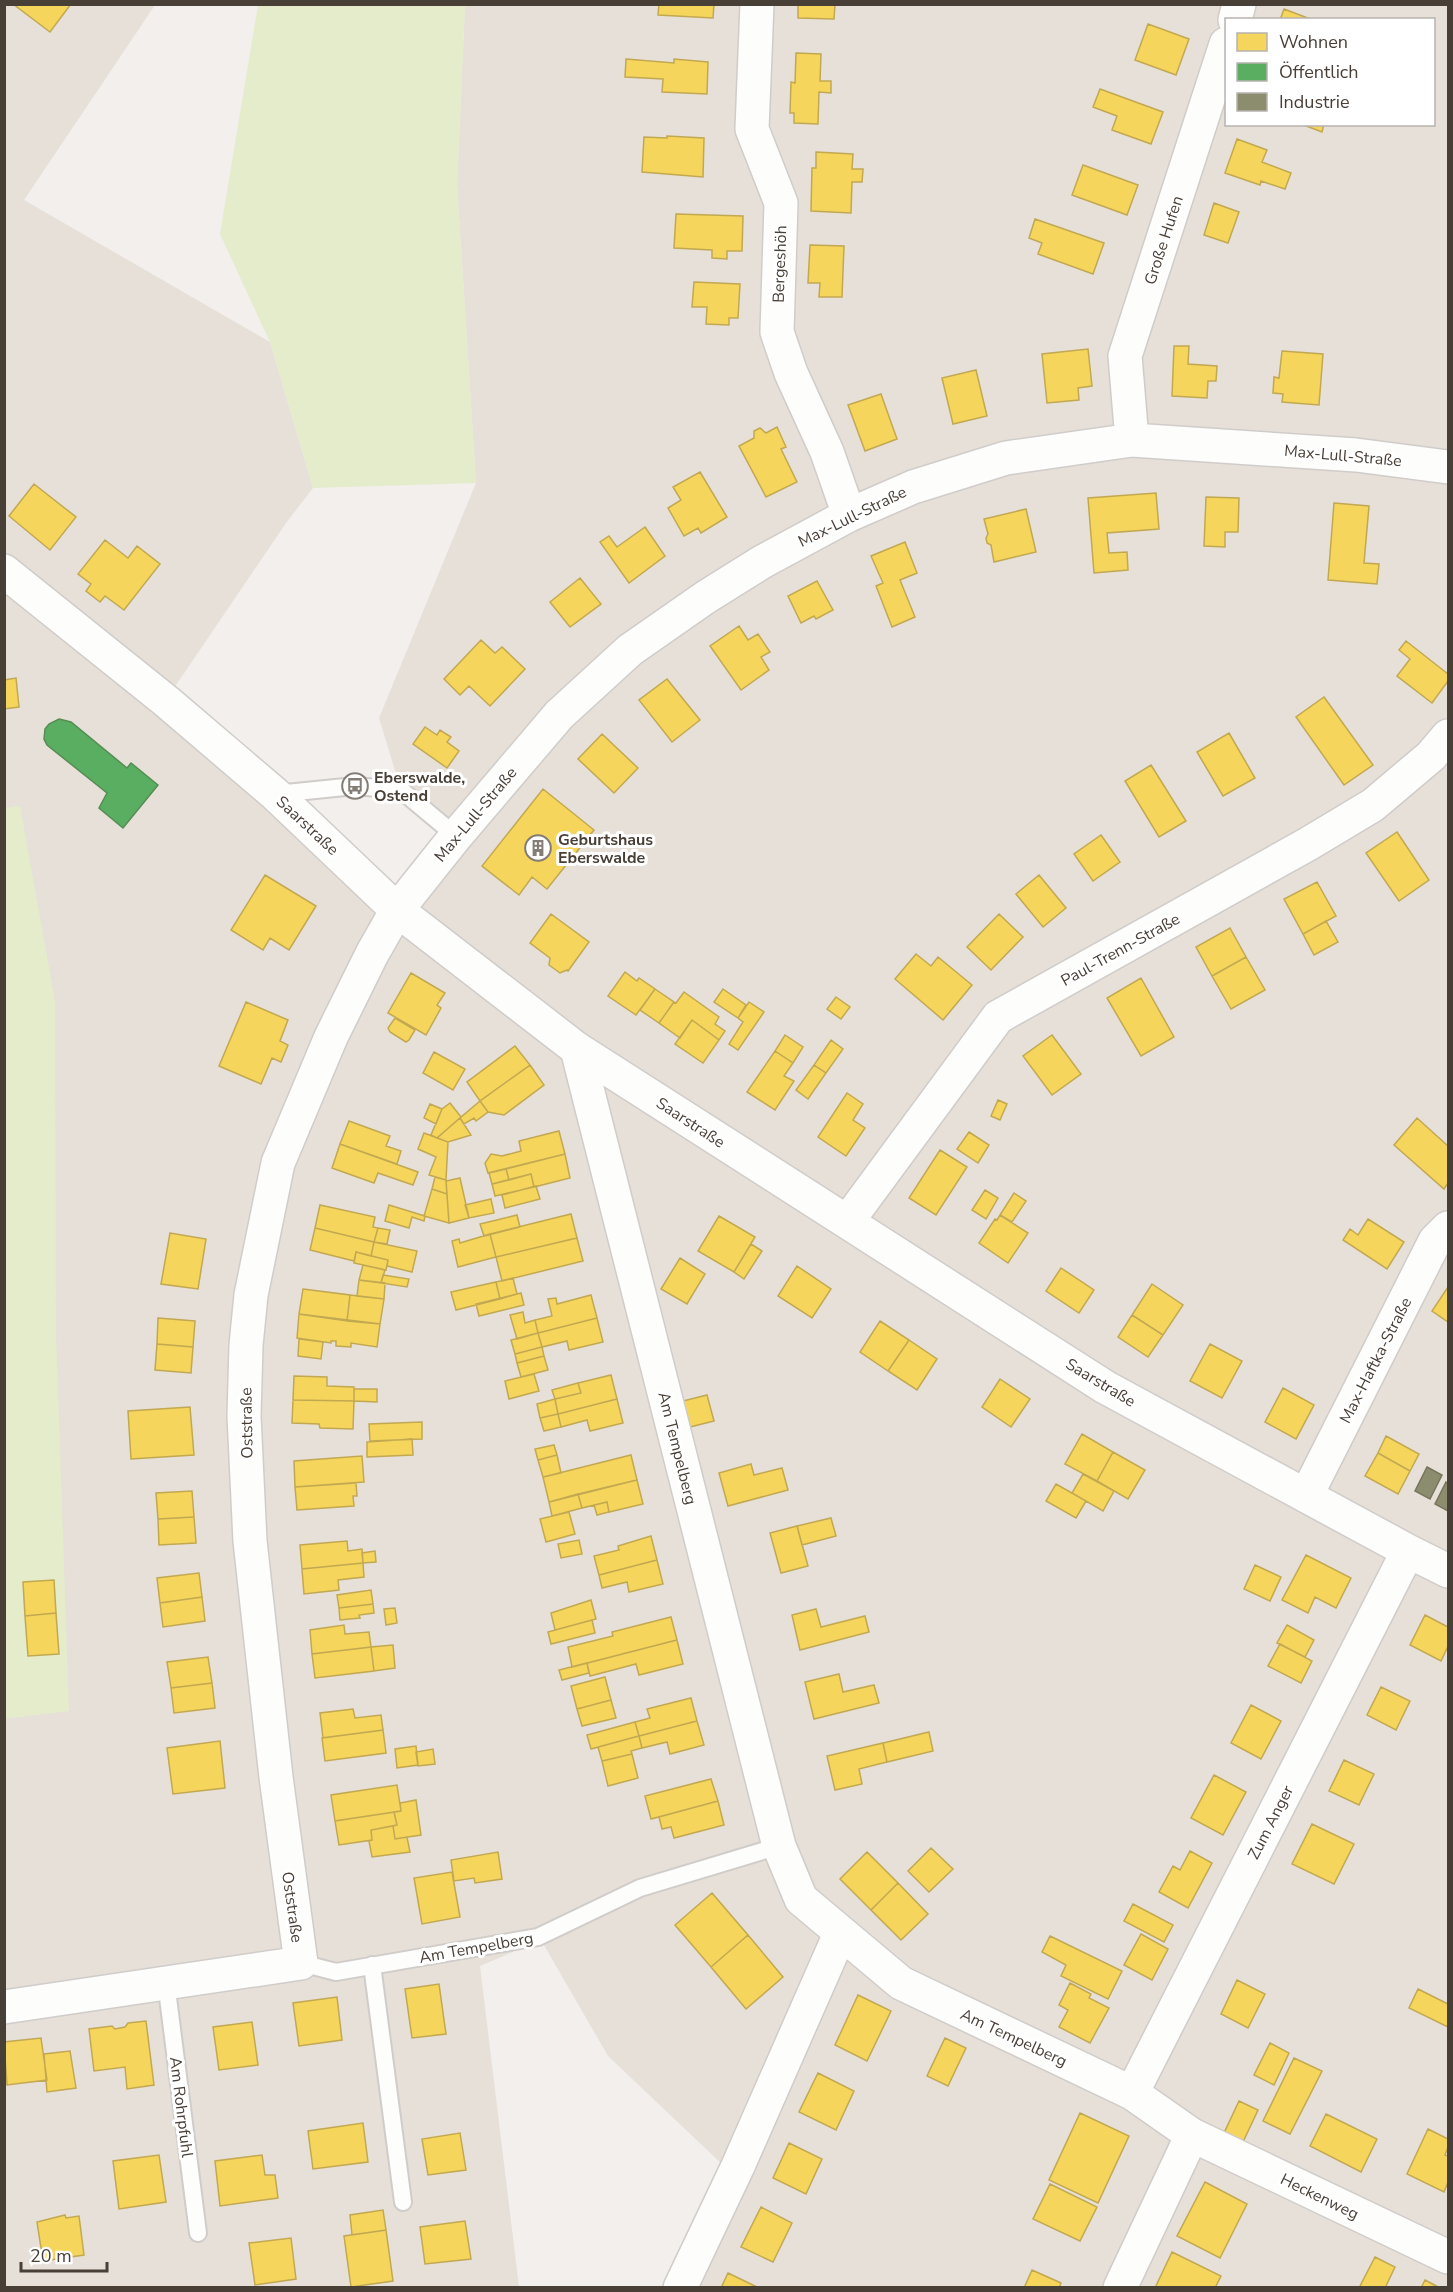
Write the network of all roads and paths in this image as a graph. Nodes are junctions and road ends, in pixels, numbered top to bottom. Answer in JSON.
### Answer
{"nodes":[{"id":1,"x":756,"y":4,"type":"edge"},
{"id":2,"x":1225,"y":50,"type":"edge"},
{"id":3,"x":1132,"y":440,"type":"junction"},
{"id":4,"x":1449,"y":466,"type":"edge"},
{"id":5,"x":849,"y":515,"type":"junction"},
{"id":6,"x":4,"y":571,"type":"edge"},
{"id":7,"x":1449,"y":736,"type":"edge"},
{"id":8,"x":275,"y":794,"type":"junction"},
{"id":9,"x":456,"y":836,"type":"junction"},
{"id":10,"x":397,"y":910,"type":"junction"},
{"id":11,"x":577,"y":1049,"type":"junction"},
{"id":12,"x":847,"y":1222,"type":"junction"},
{"id":13,"x":1449,"y":1228,"type":"edge"},
{"id":14,"x":1306,"y":1496,"type":"junction"},
{"id":15,"x":1408,"y":1551,"type":"junction"},
{"id":16,"x":1449,"y":1571,"type":"edge"},
{"id":17,"x":779,"y":1846,"type":"junction"},
{"id":18,"x":840,"y":1934,"type":"junction"},
{"id":19,"x":301,"y":1964,"type":"junction"},
{"id":20,"x":372,"y":1965,"type":"junction"},
{"id":21,"x":166,"y":1982,"type":"junction"},
{"id":22,"x":4,"y":2007,"type":"edge"},
{"id":23,"x":1132,"y":2093,"type":"junction"},
{"id":24,"x":1192,"y":2135,"type":"junction"},
{"id":25,"x":403,"y":2202,"type":"dead end"},
{"id":26,"x":198,"y":2232,"type":"dead end"},
{"id":27,"x":1449,"y":2257,"type":"edge"},
{"id":28,"x":680,"y":2288,"type":"edge"},
{"id":29,"x":1120,"y":2288,"type":"edge"}],
"edges":[{"from":1,"to":5,"type":"street","name":"Bergeshöh"},
{"from":2,"to":3,"type":"street","name":"Große Hufen"},
{"from":3,"to":4,"type":"street","name":"Max-Lull-Straße"},
{"from":3,"to":5,"type":"street","name":"Max-Lull-Straße"},
{"from":5,"to":9,"type":"street","name":"Max-Lull-Straße"},
{"from":6,"to":8,"type":"street","name":"Saarstraße"},
{"from":7,"to":12,"type":"street","name":"Paul-Trenn-Straße"},
{"from":8,"to":9,"type":"lane"},
{"from":8,"to":10,"type":"street","name":"Saarstraße"},
{"from":9,"to":10,"type":"street","name":"Max-Lull-Straße"},
{"from":10,"to":11,"type":"street","name":"Saarstraße"},
{"from":10,"to":19,"type":"street","name":"Oststraße"},
{"from":11,"to":12,"type":"street","name":"Saarstraße"},
{"from":11,"to":17,"type":"street","name":"Am Tempelberg"},
{"from":12,"to":14,"type":"street","name":"Saarstraße"},
{"from":13,"to":14,"type":"street","name":"Max-Haftka-Straße"},
{"from":14,"to":15,"type":"street","name":"Saarstraße"},
{"from":15,"to":16,"type":"street","name":"Saarstraße"},
{"from":15,"to":23,"type":"street","name":"Zum Anger"},
{"from":17,"to":18,"type":"street","name":"Am Tempelberg"},
{"from":17,"to":20,"type":"lane","name":"Am Tempelberg"},
{"from":18,"to":23,"type":"street","name":"Am Tempelberg"},
{"from":18,"to":28,"type":"street"},
{"from":19,"to":20,"type":"lane","name":"Am Tempelberg"},
{"from":19,"to":21,"type":"street"},
{"from":20,"to":25,"type":"lane"},
{"from":21,"to":22,"type":"street"},
{"from":21,"to":26,"type":"lane","name":"Am Rohrpfuhl"},
{"from":23,"to":24,"type":"street","name":"Am Tempelberg"},
{"from":24,"to":27,"type":"street","name":"Heckenweg"},
{"from":24,"to":29,"type":"street"}]}
